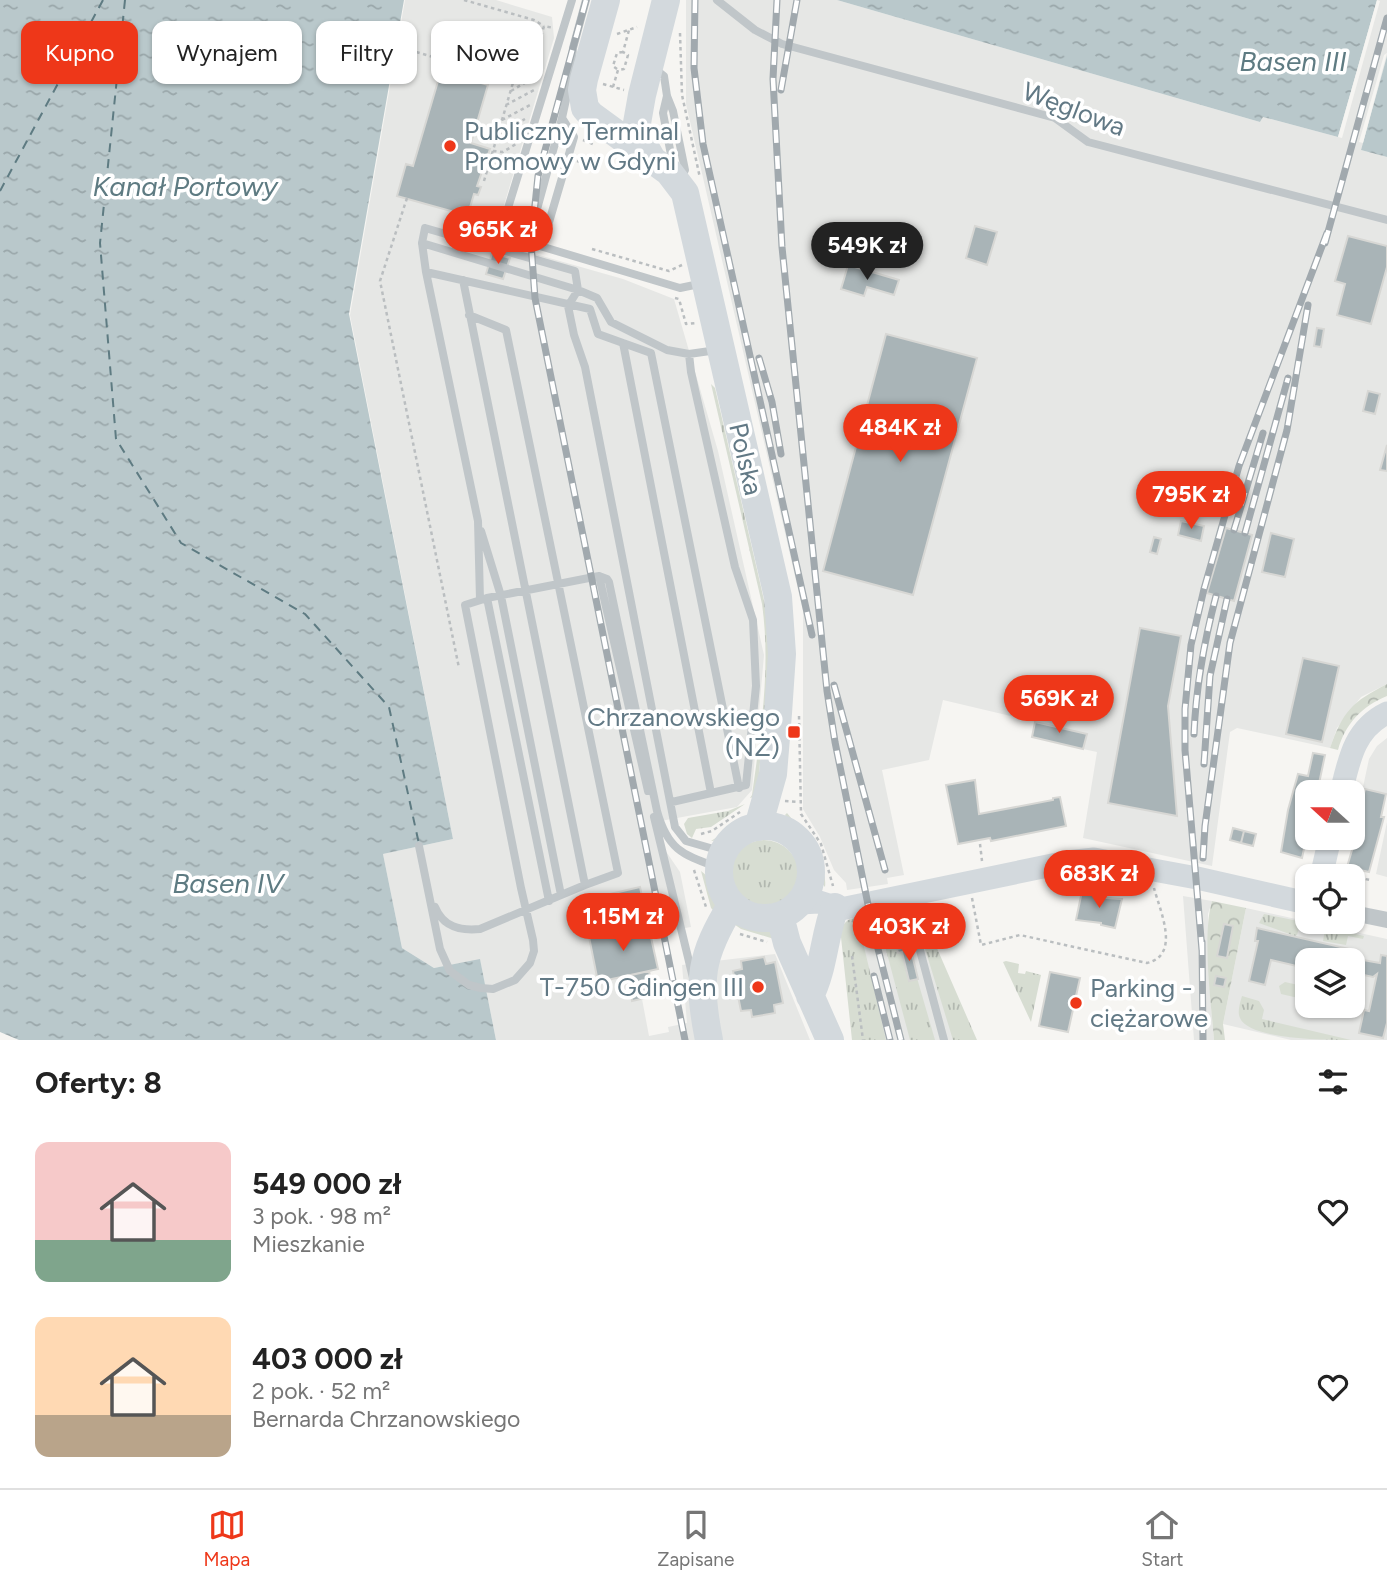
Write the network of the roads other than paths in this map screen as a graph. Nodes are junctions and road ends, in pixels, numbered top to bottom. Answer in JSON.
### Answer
{"nodes":[{"id":1,"x":572,"y":0,"type":"edge"},
{"id":2,"x":586,"y":0,"type":"edge"},
{"id":3,"x":606,"y":0,"type":"edge"},
{"id":4,"x":666,"y":0,"type":"edge"},
{"id":5,"x":717,"y":0,"type":"edge"},
{"id":6,"x":591,"y":55,"type":"junction"},
{"id":7,"x":650,"y":65,"type":"junction"},
{"id":8,"x":571,"y":77,"type":"junction"},
{"id":9,"x":667,"y":96,"type":"junction"},
{"id":10,"x":562,"y":118,"type":"junction"},
{"id":11,"x":667,"y":172,"type":"junction"},
{"id":12,"x":1387,"y":220,"type":"edge"},
{"id":13,"x":528,"y":242,"type":"junction"},
{"id":14,"x":422,"y":243,"type":"junction"},
{"id":15,"x":542,"y":246,"type":"junction"},
{"id":16,"x":426,"y":272,"type":"junction"},
{"id":17,"x":463,"y":280,"type":"junction"},
{"id":18,"x":696,"y":285,"type":"junction"},
{"id":19,"x":578,"y":290,"type":"junction"},
{"id":20,"x":568,"y":306,"type":"junction"},
{"id":21,"x":469,"y":315,"type":"junction"},
{"id":22,"x":623,"y":343,"type":"junction"},
{"id":23,"x":720,"y":349,"type":"junction"},
{"id":24,"x":689,"y":354,"type":"junction"},
{"id":25,"x":478,"y":521,"type":"junction"},
{"id":26,"x":599,"y":576,"type":"junction"},
{"id":27,"x":558,"y":584,"type":"junction"},
{"id":28,"x":525,"y":591,"type":"junction"},
{"id":29,"x":501,"y":596,"type":"junction"},
{"id":30,"x":484,"y":599,"type":"junction"},
{"id":31,"x":1387,"y":713,"type":"edge"},
{"id":32,"x":1344,"y":780,"type":"edge"},
{"id":33,"x":738,"y":788,"type":"junction"},
{"id":34,"x":711,"y":793,"type":"junction"},
{"id":35,"x":672,"y":802,"type":"junction"},
{"id":36,"x":761,"y":821,"type":"junction"},
{"id":37,"x":712,"y":864,"type":"junction"},
{"id":38,"x":585,"y":885,"type":"junction"},
{"id":39,"x":561,"y":895,"type":"junction"},
{"id":40,"x":905,"y":895,"type":"junction"},
{"id":41,"x":815,"y":896,"type":"junction"},
{"id":42,"x":1295,"y":900,"type":"edge"},
{"id":43,"x":549,"y":901,"type":"junction"},
{"id":44,"x":720,"y":909,"type":"junction"},
{"id":45,"x":1365,"y":915,"type":"edge"},
{"id":46,"x":1387,"y":920,"type":"edge"},
{"id":47,"x":810,"y":996,"type":"junction"},
{"id":48,"x":707,"y":1029,"type":"edge"},
{"id":49,"x":830,"y":1040,"type":"edge"},
{"id":50,"x":944,"y":1040,"type":"edge"}],
"edges":[{"from":1,"to":13,"type":"lane"},
{"from":2,"to":8,"type":"lane"},
{"from":3,"to":6,"type":"highway"},
{"from":4,"to":7,"type":"highway","name":"Polska"},
{"from":5,"to":12,"type":"lane","name":"Węglowa"},
{"from":6,"to":8,"type":"lane"},
{"from":6,"to":11,"type":"highway"},
{"from":7,"to":9,"type":"lane"},
{"from":7,"to":11,"type":"highway","name":"Polska"},
{"from":8,"to":10,"type":"lane"},
{"from":9,"to":11,"type":"lane"},
{"from":9,"to":11,"type":"lane"},
{"from":10,"to":13,"type":"lane"},
{"from":10,"to":15,"type":"lane"},
{"from":11,"to":18,"type":"highway","name":"Polska"},
{"from":13,"to":15,"type":"lane"},
{"from":14,"to":16,"type":"lane"},
{"from":14,"to":19,"type":"lane"},
{"from":14,"to":19,"type":"lane"},
{"from":15,"to":18,"type":"lane"},
{"from":16,"to":17,"type":"lane"},
{"from":16,"to":25,"type":"lane"},
{"from":17,"to":20,"type":"lane"},
{"from":17,"to":21,"type":"lane"},
{"from":18,"to":23,"type":"highway","name":"Polska"},
{"from":19,"to":20,"type":"lane"},
{"from":19,"to":24,"type":"lane"},
{"from":20,"to":22,"type":"lane"},
{"from":20,"to":35,"type":"lane"},
{"from":21,"to":27,"type":"lane"},
{"from":21,"to":28,"type":"lane"},
{"from":22,"to":33,"type":"lane"},
{"from":22,"to":34,"type":"lane"},
{"from":23,"to":24,"type":"lane"},
{"from":23,"to":36,"type":"highway","name":"Polska"},
{"from":24,"to":33,"type":"lane"},
{"from":25,"to":29,"type":"lane"},
{"from":25,"to":30,"type":"lane"},
{"from":26,"to":27,"type":"lane"},
{"from":26,"to":37,"type":"lane"},
{"from":26,"to":48,"type":"lane"},
{"from":27,"to":28,"type":"lane"},
{"from":27,"to":38,"type":"lane"},
{"from":28,"to":29,"type":"lane"},
{"from":28,"to":38,"type":"lane"},
{"from":29,"to":30,"type":"lane"},
{"from":29,"to":39,"type":"lane"},
{"from":30,"to":43,"type":"lane"},
{"from":30,"to":43,"type":"lane"},
{"from":31,"to":32,"type":"street"},
{"from":33,"to":34,"type":"lane"},
{"from":34,"to":35,"type":"lane"},
{"from":35,"to":37,"type":"lane"},
{"from":36,"to":37,"type":"highway"},
{"from":36,"to":41,"type":"highway"},
{"from":37,"to":44,"type":"highway"},
{"from":38,"to":39,"type":"lane"},
{"from":39,"to":43,"type":"lane"},
{"from":40,"to":41,"type":"street"},
{"from":40,"to":42,"type":"street"},
{"from":40,"to":50,"type":"lane"},
{"from":41,"to":44,"type":"highway"},
{"from":41,"to":47,"type":"highway"},
{"from":41,"to":47,"type":"highway"},
{"from":44,"to":48,"type":"highway"},
{"from":45,"to":46,"type":"street"},
{"from":47,"to":49,"type":"highway"}]}
